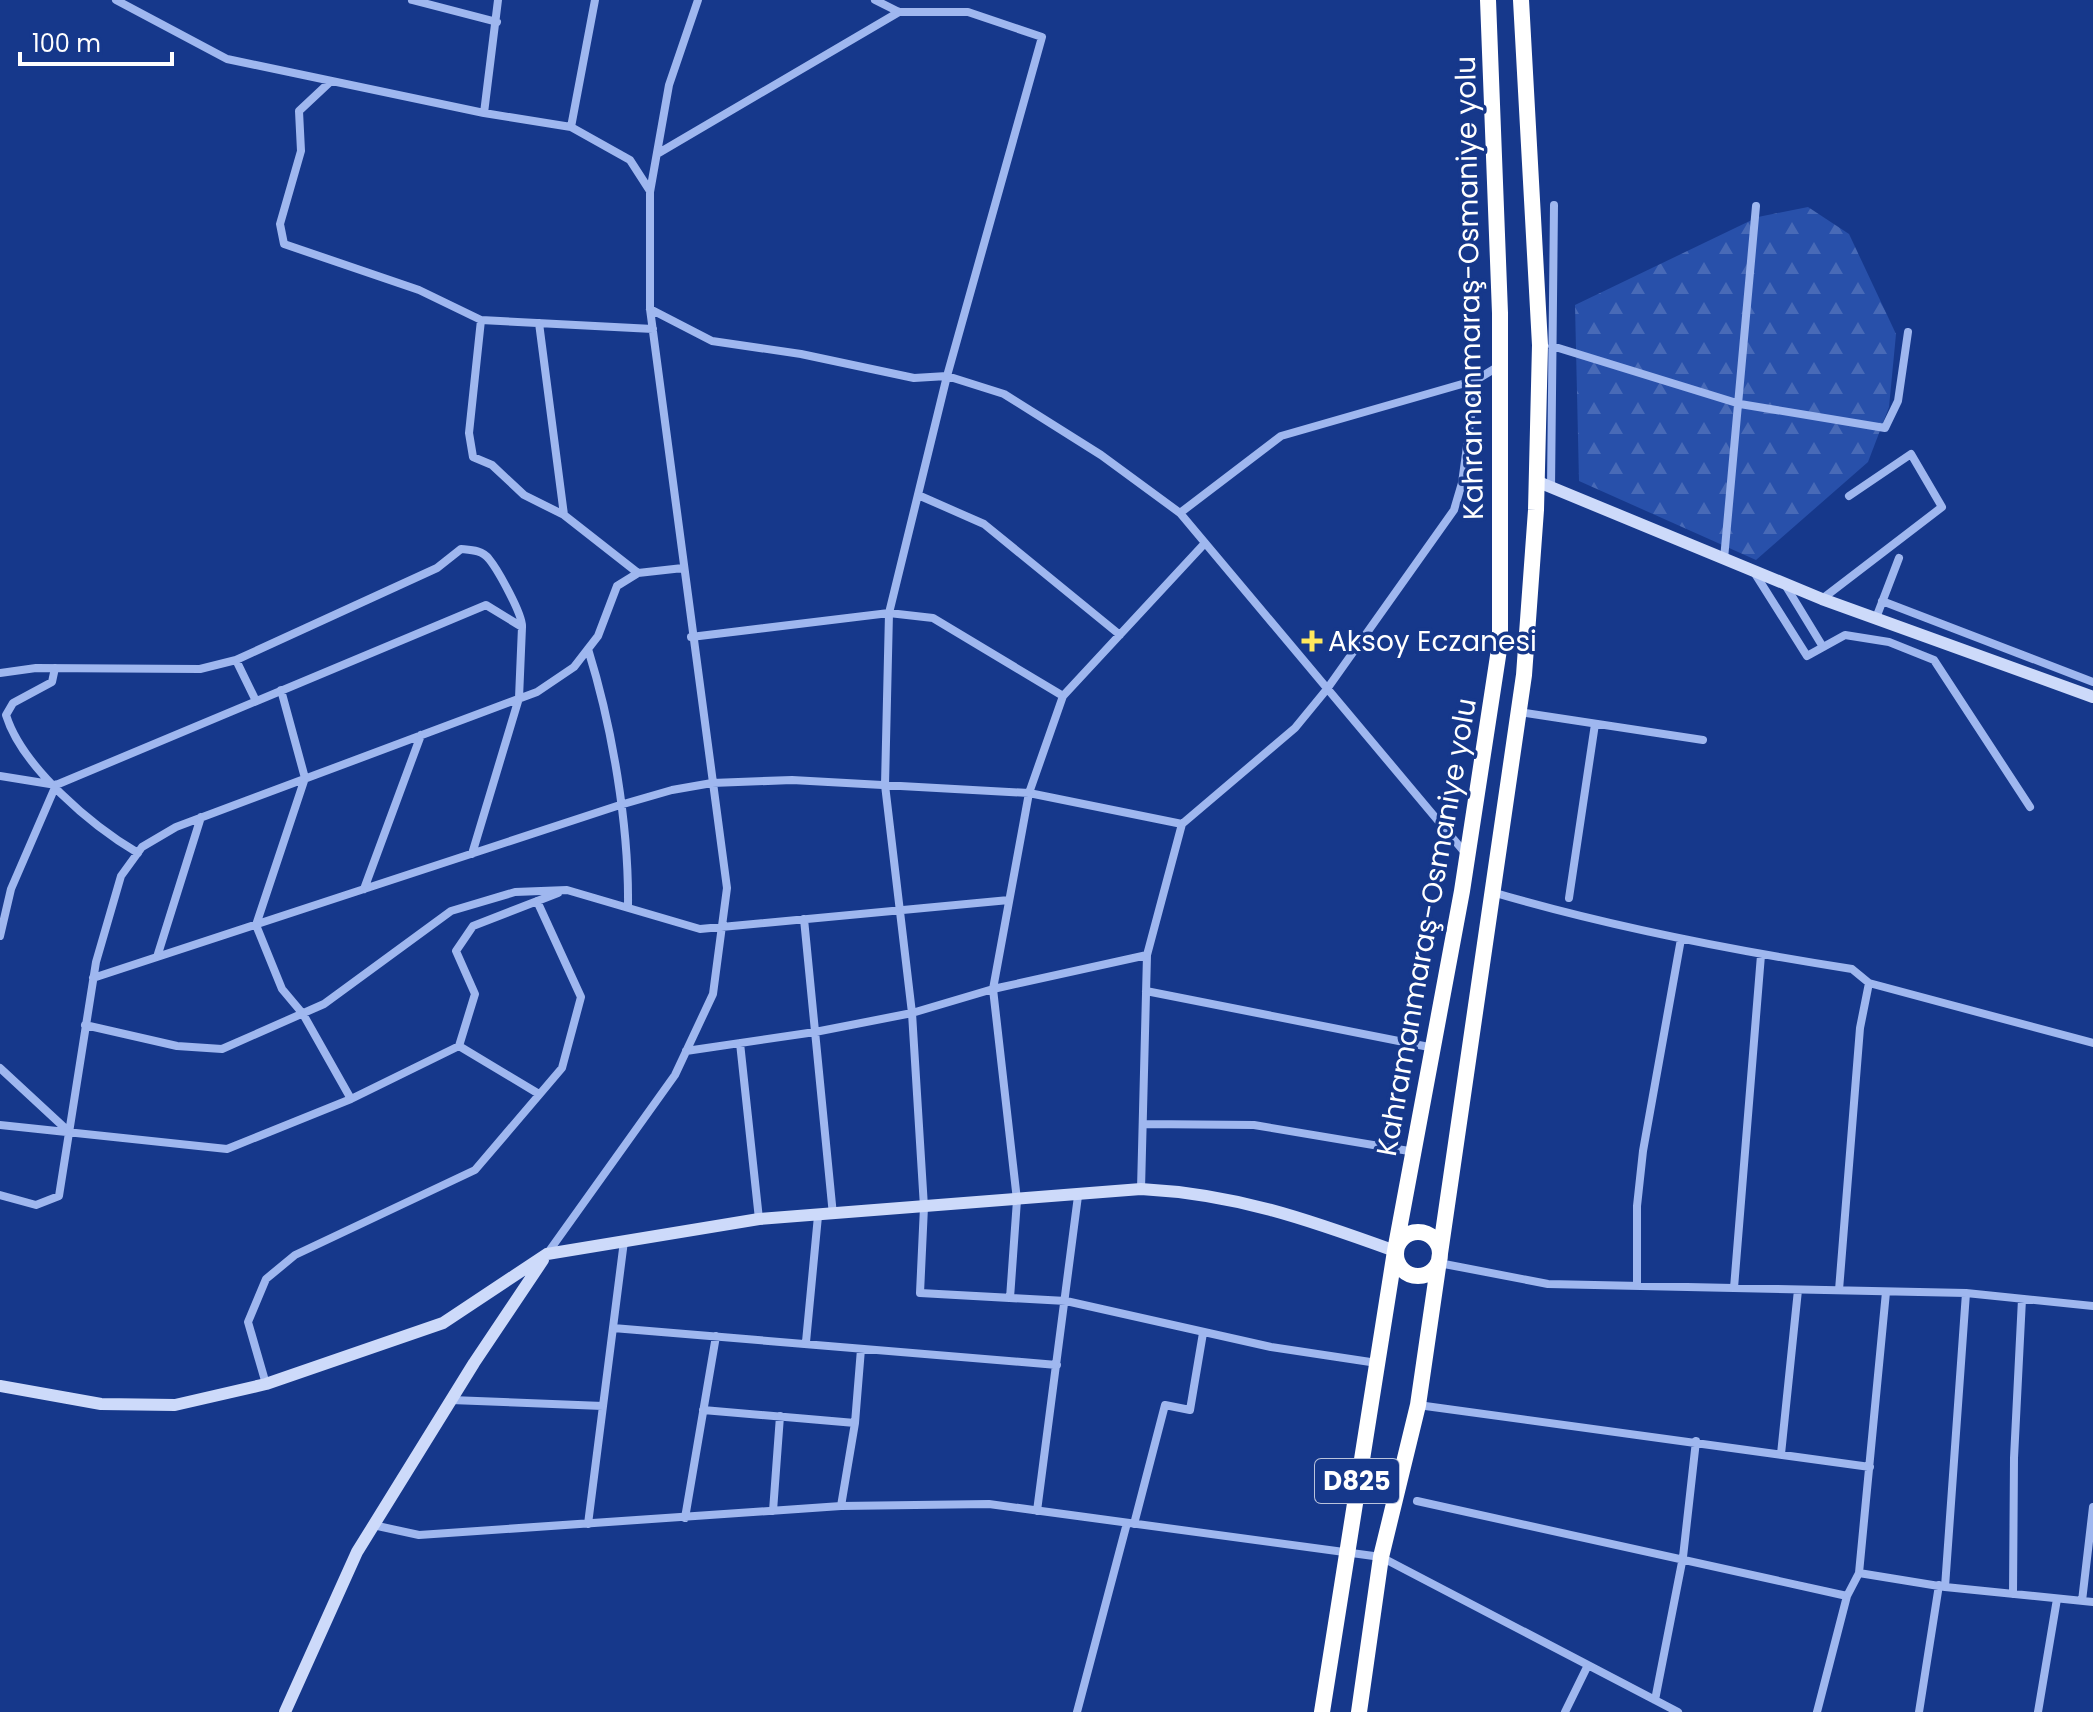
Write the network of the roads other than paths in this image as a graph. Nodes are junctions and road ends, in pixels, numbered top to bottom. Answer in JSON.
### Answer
{"nodes":[{"id":1,"x":116,"y":0,"type":"edge"},
{"id":2,"x":412,"y":0,"type":"edge"},
{"id":3,"x":498,"y":0,"type":"edge"},
{"id":4,"x":595,"y":0,"type":"edge"},
{"id":5,"x":698,"y":0,"type":"edge"},
{"id":6,"x":875,"y":0,"type":"edge"},
{"id":7,"x":1488,"y":0,"type":"edge"},
{"id":8,"x":1521,"y":0,"type":"edge"},
{"id":9,"x":899,"y":12,"type":"junction"},
{"id":10,"x":497,"y":22,"type":"junction"},
{"id":11,"x":331,"y":81,"type":"junction"},
{"id":12,"x":484,"y":113,"type":"junction"},
{"id":13,"x":571,"y":127,"type":"junction"},
{"id":14,"x":657,"y":154,"type":"junction"},
{"id":15,"x":650,"y":192,"type":"junction"},
{"id":16,"x":1554,"y":205,"type":"dead end"},
{"id":17,"x":1756,"y":206,"type":"dead end"},
{"id":18,"x":650,"y":309,"type":"junction"},
{"id":19,"x":481,"y":320,"type":"junction"},
{"id":20,"x":539,"y":323,"type":"junction"},
{"id":21,"x":653,"y":329,"type":"junction"},
{"id":22,"x":1908,"y":332,"type":"dead end"},
{"id":23,"x":1552,"y":346,"type":"junction"},
{"id":24,"x":1499,"y":366,"type":"junction"},
{"id":25,"x":947,"y":376,"type":"junction"},
{"id":26,"x":1476,"y":380,"type":"junction"},
{"id":27,"x":1740,"y":404,"type":"junction"},
{"id":28,"x":1544,"y":485,"type":"junction"},
{"id":29,"x":918,"y":495,"type":"junction"},
{"id":30,"x":1849,"y":496,"type":"dead end"},
{"id":31,"x":1180,"y":513,"type":"junction"},
{"id":32,"x":564,"y":515,"type":"junction"},
{"id":33,"x":1205,"y":543,"type":"junction"},
{"id":34,"x":1899,"y":558,"type":"dead end"},
{"id":35,"x":1724,"y":559,"type":"junction"},
{"id":36,"x":683,"y":568,"type":"junction"},
{"id":37,"x":1754,"y":571,"type":"junction"},
{"id":38,"x":638,"y":573,"type":"junction"},
{"id":39,"x":1784,"y":582,"type":"junction"},
{"id":40,"x":1822,"y":599,"type":"junction"},
{"id":41,"x":1882,"y":601,"type":"junction"},
{"id":42,"x":889,"y":613,"type":"junction"},
{"id":43,"x":1876,"y":618,"type":"junction"},
{"id":44,"x":522,"y":627,"type":"junction"},
{"id":45,"x":1120,"y":635,"type":"junction"},
{"id":46,"x":691,"y":637,"type":"junction"},
{"id":47,"x":1823,"y":647,"type":"junction"},
{"id":48,"x":588,"y":649,"type":"junction"},
{"id":49,"x":236,"y":660,"type":"junction"},
{"id":50,"x":55,"y":668,"type":"junction"},
{"id":51,"x":0,"y":673,"type":"edge"},
{"id":52,"x":2093,"y":682,"type":"edge"},
{"id":53,"x":1327,"y":689,"type":"junction"},
{"id":54,"x":281,"y":690,"type":"junction"},
{"id":55,"x":1063,"y":696,"type":"junction"},
{"id":56,"x":2093,"y":697,"type":"edge"},
{"id":57,"x":519,"y":698,"type":"junction"},
{"id":58,"x":256,"y":701,"type":"junction"},
{"id":59,"x":1519,"y":712,"type":"junction"},
{"id":60,"x":1595,"y":724,"type":"junction"},
{"id":61,"x":421,"y":735,"type":"junction"},
{"id":62,"x":1703,"y":740,"type":"dead end"},
{"id":63,"x":0,"y":776,"type":"edge"},
{"id":64,"x":305,"y":778,"type":"junction"},
{"id":65,"x":712,"y":783,"type":"junction"},
{"id":66,"x":56,"y":785,"type":"junction"},
{"id":67,"x":885,"y":785,"type":"junction"},
{"id":68,"x":1029,"y":793,"type":"junction"},
{"id":69,"x":620,"y":805,"type":"junction"},
{"id":70,"x":2030,"y":807,"type":"dead end"},
{"id":71,"x":201,"y":817,"type":"junction"},
{"id":72,"x":1182,"y":824,"type":"junction"},
{"id":73,"x":138,"y":853,"type":"junction"},
{"id":74,"x":472,"y":854,"type":"junction"},
{"id":75,"x":1466,"y":855,"type":"junction"},
{"id":76,"x":0,"y":886,"type":"edge"},
{"id":77,"x":11,"y":889,"type":"junction"},
{"id":78,"x":364,"y":889,"type":"junction"},
{"id":79,"x":567,"y":890,"type":"junction"},
{"id":80,"x":1491,"y":891,"type":"junction"},
{"id":81,"x":1569,"y":898,"type":"dead end"},
{"id":82,"x":1009,"y":900,"type":"junction"},
{"id":83,"x":537,"y":901,"type":"junction"},
{"id":84,"x":628,"y":906,"type":"junction"},
{"id":85,"x":900,"y":910,"type":"junction"},
{"id":86,"x":804,"y":919,"type":"junction"},
{"id":87,"x":256,"y":925,"type":"junction"},
{"id":88,"x":721,"y":929,"type":"junction"},
{"id":89,"x":0,"y":936,"type":"edge"},
{"id":90,"x":1681,"y":939,"type":"junction"},
{"id":91,"x":1147,"y":955,"type":"junction"},
{"id":92,"x":1761,"y":955,"type":"junction"},
{"id":93,"x":157,"y":957,"type":"junction"},
{"id":94,"x":93,"y":978,"type":"junction"},
{"id":95,"x":1869,"y":983,"type":"junction"},
{"id":96,"x":993,"y":989,"type":"junction"},
{"id":97,"x":1146,"y":991,"type":"junction"},
{"id":98,"x":912,"y":1013,"type":"junction"},
{"id":99,"x":303,"y":1014,"type":"junction"},
{"id":100,"x":85,"y":1025,"type":"junction"},
{"id":101,"x":815,"y":1032,"type":"junction"},
{"id":102,"x":740,"y":1043,"type":"junction"},
{"id":103,"x":2093,"y":1043,"type":"edge"},
{"id":104,"x":459,"y":1046,"type":"junction"},
{"id":105,"x":1434,"y":1048,"type":"junction"},
{"id":106,"x":686,"y":1051,"type":"junction"},
{"id":107,"x":0,"y":1068,"type":"edge"},
{"id":108,"x":539,"y":1094,"type":"junction"},
{"id":109,"x":351,"y":1099,"type":"junction"},
{"id":110,"x":1143,"y":1124,"type":"junction"},
{"id":111,"x":0,"y":1125,"type":"edge"},
{"id":112,"x":67,"y":1131,"type":"junction"},
{"id":113,"x":1415,"y":1152,"type":"junction"},
{"id":114,"x":1141,"y":1189,"type":"junction"},
{"id":115,"x":0,"y":1195,"type":"edge"},
{"id":116,"x":1078,"y":1196,"type":"junction"},
{"id":117,"x":1017,"y":1200,"type":"junction"},
{"id":118,"x":924,"y":1207,"type":"junction"},
{"id":119,"x":833,"y":1215,"type":"junction"},
{"id":120,"x":818,"y":1216,"type":"junction"},
{"id":121,"x":759,"y":1219,"type":"junction"},
{"id":122,"x":624,"y":1241,"type":"junction"},
{"id":123,"x":1396,"y":1248,"type":"junction"},
{"id":124,"x":547,"y":1254,"type":"junction"},
{"id":125,"x":1440,"y":1259,"type":"junction"},
{"id":126,"x":1637,"y":1286,"type":"junction"},
{"id":127,"x":1734,"y":1288,"type":"junction"},
{"id":128,"x":1798,"y":1290,"type":"junction"},
{"id":129,"x":1839,"y":1290,"type":"junction"},
{"id":130,"x":1886,"y":1292,"type":"junction"},
{"id":131,"x":1966,"y":1293,"type":"junction"},
{"id":132,"x":1010,"y":1298,"type":"junction"},
{"id":133,"x":2022,"y":1299,"type":"junction"},
{"id":134,"x":1066,"y":1301,"type":"junction"},
{"id":135,"x":2093,"y":1306,"type":"edge"},
{"id":136,"x":613,"y":1328,"type":"junction"},
{"id":137,"x":1203,"y":1333,"type":"junction"},
{"id":138,"x":716,"y":1336,"type":"junction"},
{"id":139,"x":806,"y":1342,"type":"junction"},
{"id":140,"x":861,"y":1349,"type":"junction"},
{"id":141,"x":1377,"y":1363,"type":"junction"},
{"id":142,"x":1057,"y":1365,"type":"junction"},
{"id":143,"x":266,"y":1384,"type":"junction"},
{"id":144,"x":0,"y":1386,"type":"edge"},
{"id":145,"x":451,"y":1400,"type":"junction"},
{"id":146,"x":1418,"y":1405,"type":"junction"},
{"id":147,"x":603,"y":1406,"type":"junction"},
{"id":148,"x":703,"y":1410,"type":"junction"},
{"id":149,"x":780,"y":1416,"type":"junction"},
{"id":150,"x":855,"y":1423,"type":"junction"},
{"id":151,"x":1696,"y":1441,"type":"junction"},
{"id":152,"x":1781,"y":1454,"type":"junction"},
{"id":153,"x":1870,"y":1467,"type":"junction"},
{"id":154,"x":1417,"y":1501,"type":"dead end"},
{"id":155,"x":841,"y":1506,"type":"junction"},
{"id":156,"x":2093,"y":1507,"type":"edge"},
{"id":157,"x":773,"y":1511,"type":"junction"},
{"id":158,"x":1037,"y":1511,"type":"junction"},
{"id":159,"x":685,"y":1518,"type":"junction"},
{"id":160,"x":588,"y":1524,"type":"junction"},
{"id":161,"x":1131,"y":1524,"type":"junction"},
{"id":162,"x":373,"y":1525,"type":"junction"},
{"id":163,"x":1345,"y":1553,"type":"junction"},
{"id":164,"x":1381,"y":1557,"type":"junction"},
{"id":165,"x":1683,"y":1557,"type":"junction"},
{"id":166,"x":1859,"y":1573,"type":"junction"},
{"id":167,"x":1942,"y":1586,"type":"junction"},
{"id":168,"x":2013,"y":1594,"type":"junction"},
{"id":169,"x":1847,"y":1596,"type":"junction"},
{"id":170,"x":2057,"y":1599,"type":"junction"},
{"id":171,"x":2082,"y":1601,"type":"junction"},
{"id":172,"x":2093,"y":1602,"type":"edge"},
{"id":173,"x":1588,"y":1665,"type":"junction"},
{"id":174,"x":1655,"y":1700,"type":"junction"},
{"id":175,"x":285,"y":1712,"type":"edge"},
{"id":176,"x":1077,"y":1712,"type":"edge"},
{"id":177,"x":1322,"y":1712,"type":"edge"},
{"id":178,"x":1359,"y":1712,"type":"edge"},
{"id":179,"x":1565,"y":1712,"type":"edge"},
{"id":180,"x":1678,"y":1712,"type":"edge"},
{"id":181,"x":1817,"y":1712,"type":"edge"},
{"id":182,"x":1919,"y":1712,"type":"edge"},
{"id":183,"x":2038,"y":1712,"type":"edge"}],
"edges":[{"from":1,"to":11,"type":"street"},
{"from":2,"to":10,"type":"street"},
{"from":3,"to":10,"type":"street"},
{"from":4,"to":13,"type":"street"},
{"from":5,"to":14,"type":"street"},
{"from":6,"to":9,"type":"street"},
{"from":7,"to":24,"type":"highway","name":"Kahramanmaraş-Osmaniye yolu","number":"D825"},
{"from":8,"to":28,"type":"highway","name":"Kahramanmaraş-Osmaniye yolu","number":"D825"},
{"from":9,"to":14,"type":"street"},
{"from":9,"to":25,"type":"street"},
{"from":10,"to":12,"type":"street"},
{"from":11,"to":12,"type":"street"},
{"from":11,"to":19,"type":"street"},
{"from":12,"to":13,"type":"street"},
{"from":13,"to":15,"type":"street"},
{"from":14,"to":15,"type":"street"},
{"from":15,"to":18,"type":"street"},
{"from":16,"to":23,"type":"street"},
{"from":17,"to":27,"type":"street"},
{"from":18,"to":21,"type":"street"},
{"from":18,"to":25,"type":"street"},
{"from":19,"to":20,"type":"street"},
{"from":19,"to":32,"type":"street"},
{"from":20,"to":21,"type":"street"},
{"from":20,"to":32,"type":"street"},
{"from":21,"to":36,"type":"street"},
{"from":22,"to":27,"type":"street"},
{"from":23,"to":27,"type":"street"},
{"from":23,"to":28,"type":"street"},
{"from":24,"to":26,"type":"street"},
{"from":24,"to":75,"type":"highway","name":"Kahramanmaraş-Osmaniye yolu","number":"D825"},
{"from":25,"to":29,"type":"street"},
{"from":25,"to":31,"type":"street"},
{"from":26,"to":31,"type":"street"},
{"from":26,"to":53,"type":"street"},
{"from":27,"to":35,"type":"street"},
{"from":28,"to":35,"type":"street"},
{"from":28,"to":59,"type":"highway","name":"Kahramanmaraş-Osmaniye yolu","number":"D825"},
{"from":29,"to":42,"type":"street"},
{"from":29,"to":45,"type":"street"},
{"from":30,"to":40,"type":"street"},
{"from":31,"to":33,"type":"street"},
{"from":32,"to":38,"type":"street"},
{"from":33,"to":45,"type":"street"},
{"from":33,"to":53,"type":"street"},
{"from":34,"to":41,"type":"street"},
{"from":35,"to":37,"type":"street"},
{"from":36,"to":38,"type":"street"},
{"from":36,"to":46,"type":"street"},
{"from":37,"to":39,"type":"street"},
{"from":37,"to":47,"type":"street"},
{"from":38,"to":48,"type":"street"},
{"from":39,"to":40,"type":"street"},
{"from":39,"to":47,"type":"street"},
{"from":40,"to":43,"type":"street"},
{"from":41,"to":43,"type":"street"},
{"from":41,"to":52,"type":"street"},
{"from":42,"to":46,"type":"street"},
{"from":42,"to":55,"type":"street"},
{"from":42,"to":67,"type":"street"},
{"from":43,"to":56,"type":"street"},
{"from":44,"to":49,"type":"street"},
{"from":44,"to":54,"type":"street"},
{"from":44,"to":57,"type":"street"},
{"from":45,"to":55,"type":"street"},
{"from":46,"to":65,"type":"street"},
{"from":47,"to":70,"type":"street"},
{"from":48,"to":57,"type":"street"},
{"from":48,"to":69,"type":"street"},
{"from":49,"to":50,"type":"street"},
{"from":49,"to":58,"type":"street"},
{"from":50,"to":51,"type":"street"},
{"from":50,"to":66,"type":"street"},
{"from":53,"to":72,"type":"street"},
{"from":53,"to":75,"type":"street"},
{"from":54,"to":58,"type":"street"},
{"from":54,"to":64,"type":"street"},
{"from":55,"to":68,"type":"street"},
{"from":57,"to":61,"type":"street"},
{"from":57,"to":74,"type":"street"},
{"from":58,"to":66,"type":"street"},
{"from":59,"to":60,"type":"street"},
{"from":59,"to":80,"type":"highway","name":"Kahramanmaraş-Osmaniye yolu","number":"D825"},
{"from":60,"to":62,"type":"street"},
{"from":60,"to":81,"type":"street"},
{"from":61,"to":64,"type":"street"},
{"from":61,"to":78,"type":"street"},
{"from":63,"to":66,"type":"street"},
{"from":64,"to":71,"type":"street"},
{"from":64,"to":87,"type":"street"},
{"from":65,"to":67,"type":"street"},
{"from":65,"to":69,"type":"street"},
{"from":65,"to":88,"type":"street"},
{"from":66,"to":73,"type":"street"},
{"from":66,"to":77,"type":"street"},
{"from":67,"to":68,"type":"street"},
{"from":67,"to":85,"type":"street"},
{"from":68,"to":72,"type":"street"},
{"from":68,"to":82,"type":"street"},
{"from":69,"to":74,"type":"street"},
{"from":69,"to":84,"type":"street"},
{"from":71,"to":73,"type":"street"},
{"from":71,"to":93,"type":"street"},
{"from":72,"to":91,"type":"street"},
{"from":73,"to":94,"type":"street"},
{"from":74,"to":78,"type":"street"},
{"from":75,"to":105,"type":"highway","name":"Kahramanmaraş-Osmaniye yolu","number":"D825"},
{"from":76,"to":77,"type":"street"},
{"from":77,"to":89,"type":"street"},
{"from":78,"to":87,"type":"street"},
{"from":79,"to":83,"type":"street"},
{"from":79,"to":84,"type":"street"},
{"from":79,"to":99,"type":"street"},
{"from":80,"to":90,"type":"street"},
{"from":80,"to":125,"type":"highway","name":"Kahramanmaraş-Osmaniye yolu","number":"D825"},
{"from":82,"to":85,"type":"street"},
{"from":82,"to":96,"type":"street"},
{"from":83,"to":104,"type":"street"},
{"from":83,"to":108,"type":"street"},
{"from":84,"to":88,"type":"street"},
{"from":85,"to":86,"type":"street"},
{"from":85,"to":98,"type":"street"},
{"from":86,"to":88,"type":"street"},
{"from":86,"to":101,"type":"street"},
{"from":87,"to":93,"type":"street"},
{"from":87,"to":99,"type":"street"},
{"from":88,"to":106,"type":"street"},
{"from":90,"to":92,"type":"street"},
{"from":90,"to":126,"type":"street"},
{"from":91,"to":96,"type":"street"},
{"from":91,"to":97,"type":"street"},
{"from":92,"to":95,"type":"street"},
{"from":92,"to":127,"type":"street"},
{"from":93,"to":94,"type":"street"},
{"from":94,"to":100,"type":"street"},
{"from":95,"to":103,"type":"street"},
{"from":95,"to":129,"type":"street"},
{"from":96,"to":98,"type":"street"},
{"from":96,"to":117,"type":"street"},
{"from":97,"to":105,"type":"street"},
{"from":97,"to":110,"type":"street"},
{"from":98,"to":101,"type":"street"},
{"from":98,"to":118,"type":"street"},
{"from":99,"to":100,"type":"street"},
{"from":99,"to":109,"type":"street"},
{"from":100,"to":112,"type":"street"},
{"from":101,"to":102,"type":"street"},
{"from":101,"to":119,"type":"street"},
{"from":102,"to":106,"type":"street"},
{"from":102,"to":121,"type":"street"},
{"from":104,"to":108,"type":"street"},
{"from":104,"to":109,"type":"street"},
{"from":105,"to":113,"type":"highway","name":"Kahramanmaraş-Osmaniye yolu","number":"D825"},
{"from":106,"to":124,"type":"street"},
{"from":107,"to":112,"type":"street"},
{"from":108,"to":143,"type":"street"},
{"from":109,"to":112,"type":"street"},
{"from":110,"to":113,"type":"street"},
{"from":110,"to":114,"type":"street"},
{"from":111,"to":112,"type":"street"},
{"from":112,"to":115,"type":"street"},
{"from":113,"to":123,"type":"highway","name":"Kahramanmaraş-Osmaniye yolu","number":"D825"},
{"from":114,"to":116,"type":"street"},
{"from":114,"to":123,"type":"street"},
{"from":116,"to":117,"type":"street"},
{"from":116,"to":134,"type":"street"},
{"from":117,"to":118,"type":"street"},
{"from":117,"to":132,"type":"street"},
{"from":118,"to":119,"type":"street"},
{"from":118,"to":132,"type":"street"},
{"from":119,"to":120,"type":"street"},
{"from":120,"to":121,"type":"street"},
{"from":120,"to":139,"type":"street"},
{"from":121,"to":122,"type":"street"},
{"from":122,"to":124,"type":"street"},
{"from":122,"to":136,"type":"street"},
{"from":123,"to":125,"type":"highway"},
{"from":123,"to":125,"type":"highway"},
{"from":123,"to":141,"type":"highway","name":"Kahramanmaraş-Osmaniye yolu","number":"D825"},
{"from":124,"to":143,"type":"street"},
{"from":124,"to":145,"type":"street"},
{"from":125,"to":126,"type":"street"},
{"from":125,"to":146,"type":"highway","name":"Kahramanmaraş-Osmaniye yolu","number":"D825"},
{"from":126,"to":127,"type":"street"},
{"from":127,"to":128,"type":"street"},
{"from":128,"to":129,"type":"street"},
{"from":128,"to":152,"type":"street"},
{"from":129,"to":130,"type":"street"},
{"from":130,"to":131,"type":"street"},
{"from":130,"to":153,"type":"street"},
{"from":131,"to":133,"type":"street"},
{"from":131,"to":167,"type":"street"},
{"from":132,"to":134,"type":"street"},
{"from":133,"to":135,"type":"street"},
{"from":133,"to":168,"type":"street"},
{"from":134,"to":137,"type":"street"},
{"from":134,"to":142,"type":"street"},
{"from":136,"to":138,"type":"street"},
{"from":136,"to":147,"type":"street"},
{"from":137,"to":141,"type":"street"},
{"from":137,"to":161,"type":"street"},
{"from":138,"to":139,"type":"street"},
{"from":138,"to":148,"type":"street"},
{"from":139,"to":140,"type":"street"},
{"from":140,"to":142,"type":"street"},
{"from":140,"to":150,"type":"street"},
{"from":141,"to":163,"type":"highway","name":"Kahramanmaraş-Osmaniye yolu","number":"D825"},
{"from":142,"to":158,"type":"street"},
{"from":143,"to":144,"type":"street"},
{"from":145,"to":147,"type":"street"},
{"from":145,"to":162,"type":"street"},
{"from":146,"to":151,"type":"street"},
{"from":146,"to":164,"type":"highway","name":"Kahramanmaraş-Osmaniye yolu","number":"D825"},
{"from":147,"to":160,"type":"street"},
{"from":148,"to":149,"type":"street"},
{"from":148,"to":159,"type":"street"},
{"from":149,"to":150,"type":"street"},
{"from":149,"to":157,"type":"street"},
{"from":150,"to":155,"type":"street"},
{"from":151,"to":152,"type":"street"},
{"from":151,"to":165,"type":"street"},
{"from":152,"to":153,"type":"street"},
{"from":153,"to":166,"type":"street"},
{"from":154,"to":165,"type":"street"},
{"from":155,"to":157,"type":"street"},
{"from":155,"to":158,"type":"street"},
{"from":156,"to":171,"type":"street"},
{"from":157,"to":159,"type":"street"},
{"from":158,"to":161,"type":"street"},
{"from":159,"to":160,"type":"street"},
{"from":160,"to":162,"type":"street"},
{"from":161,"to":163,"type":"street"},
{"from":161,"to":176,"type":"street"},
{"from":162,"to":175,"type":"street"},
{"from":163,"to":164,"type":"street"},
{"from":163,"to":177,"type":"highway","name":"Kahramanmaraş-Osmaniye yolu","number":"D825"},
{"from":164,"to":173,"type":"street"},
{"from":164,"to":178,"type":"highway","name":"Kahramanmaraş-Osmaniye yolu","number":"D825"},
{"from":165,"to":169,"type":"street"},
{"from":165,"to":174,"type":"street"},
{"from":166,"to":167,"type":"street"},
{"from":166,"to":169,"type":"street"},
{"from":167,"to":168,"type":"street"},
{"from":167,"to":182,"type":"street"},
{"from":168,"to":170,"type":"street"},
{"from":169,"to":181,"type":"street"},
{"from":170,"to":171,"type":"street"},
{"from":170,"to":183,"type":"street"},
{"from":171,"to":172,"type":"street"},
{"from":173,"to":174,"type":"street"},
{"from":173,"to":179,"type":"street"},
{"from":174,"to":180,"type":"street"}]}
